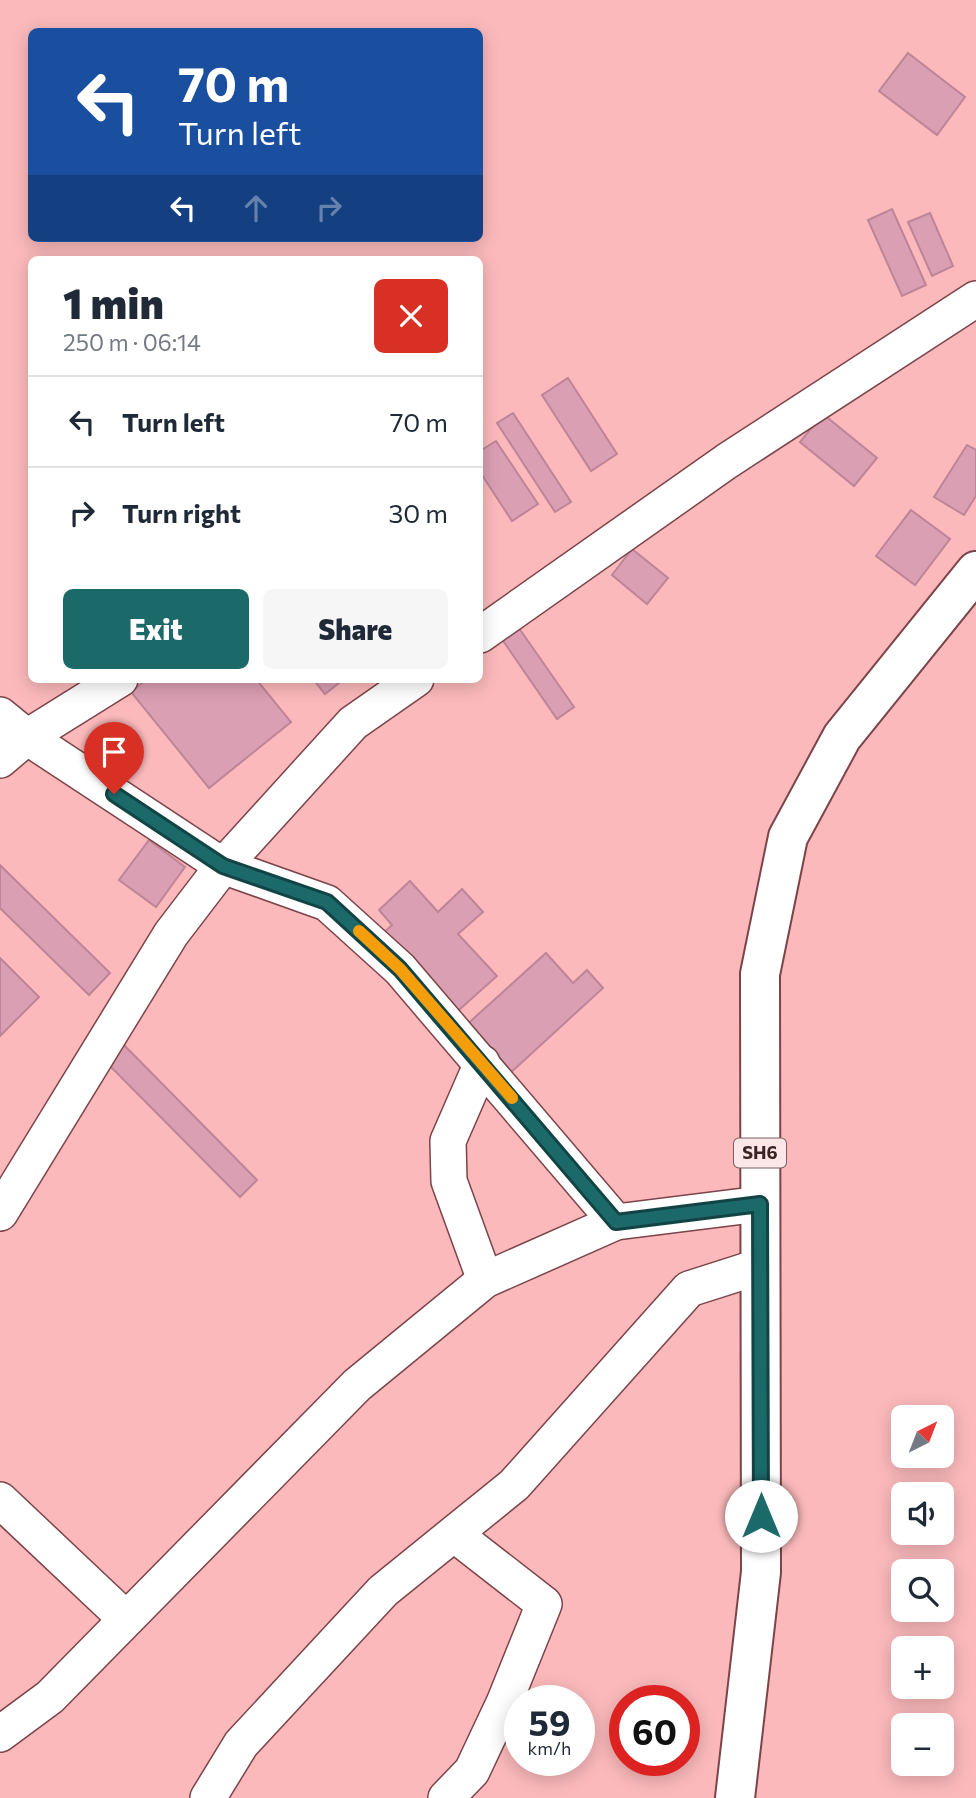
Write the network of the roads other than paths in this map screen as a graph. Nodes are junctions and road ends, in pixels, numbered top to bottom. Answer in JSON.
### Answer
{"nodes":[{"id":1,"x":976,"y":299,"type":"edge"},
{"id":2,"x":976,"y":571,"type":"edge"},
{"id":3,"x":483,"y":633,"type":"edge"},
{"id":4,"x":114,"y":683,"type":"edge"},
{"id":5,"x":410,"y":683,"type":"edge"},
{"id":6,"x":0,"y":715,"type":"edge"},
{"id":7,"x":27,"y":737,"type":"junction"},
{"id":8,"x":0,"y":760,"type":"edge"},
{"id":9,"x":223,"y":866,"type":"junction"},
{"id":10,"x":482,"y":1063,"type":"junction"},
{"id":11,"x":760,"y":1204,"type":"junction"},
{"id":12,"x":0,"y":1213,"type":"edge"},
{"id":13,"x":616,"y":1222,"type":"junction"},
{"id":14,"x":761,"y":1266,"type":"junction"},
{"id":15,"x":485,"y":1280,"type":"junction"},
{"id":16,"x":0,"y":1500,"type":"edge"},
{"id":17,"x":454,"y":1534,"type":"junction"},
{"id":18,"x":126,"y":1619,"type":"junction"},
{"id":19,"x":0,"y":1734,"type":"edge"},
{"id":20,"x":208,"y":1798,"type":"edge"},
{"id":21,"x":446,"y":1798,"type":"edge"},
{"id":22,"x":735,"y":1798,"type":"edge"}],
"edges":[{"from":1,"to":3,"type":"street"},
{"from":2,"to":11,"type":"main road","number":"SH6"},
{"from":4,"to":7,"type":"street"},
{"from":5,"to":9,"type":"street"},
{"from":6,"to":7,"type":"street"},
{"from":7,"to":8,"type":"street"},
{"from":7,"to":9,"type":"street"},
{"from":9,"to":10,"type":"street"},
{"from":9,"to":12,"type":"street"},
{"from":10,"to":13,"type":"street"},
{"from":10,"to":15,"type":"street"},
{"from":11,"to":13,"type":"street"},
{"from":11,"to":14,"type":"main road","number":"SH6"},
{"from":13,"to":15,"type":"street"},
{"from":14,"to":17,"type":"street"},
{"from":14,"to":22,"type":"main road","number":"SH6"},
{"from":15,"to":18,"type":"street"},
{"from":16,"to":18,"type":"street"},
{"from":17,"to":20,"type":"street"},
{"from":17,"to":21,"type":"street"},
{"from":18,"to":19,"type":"street"}]}
